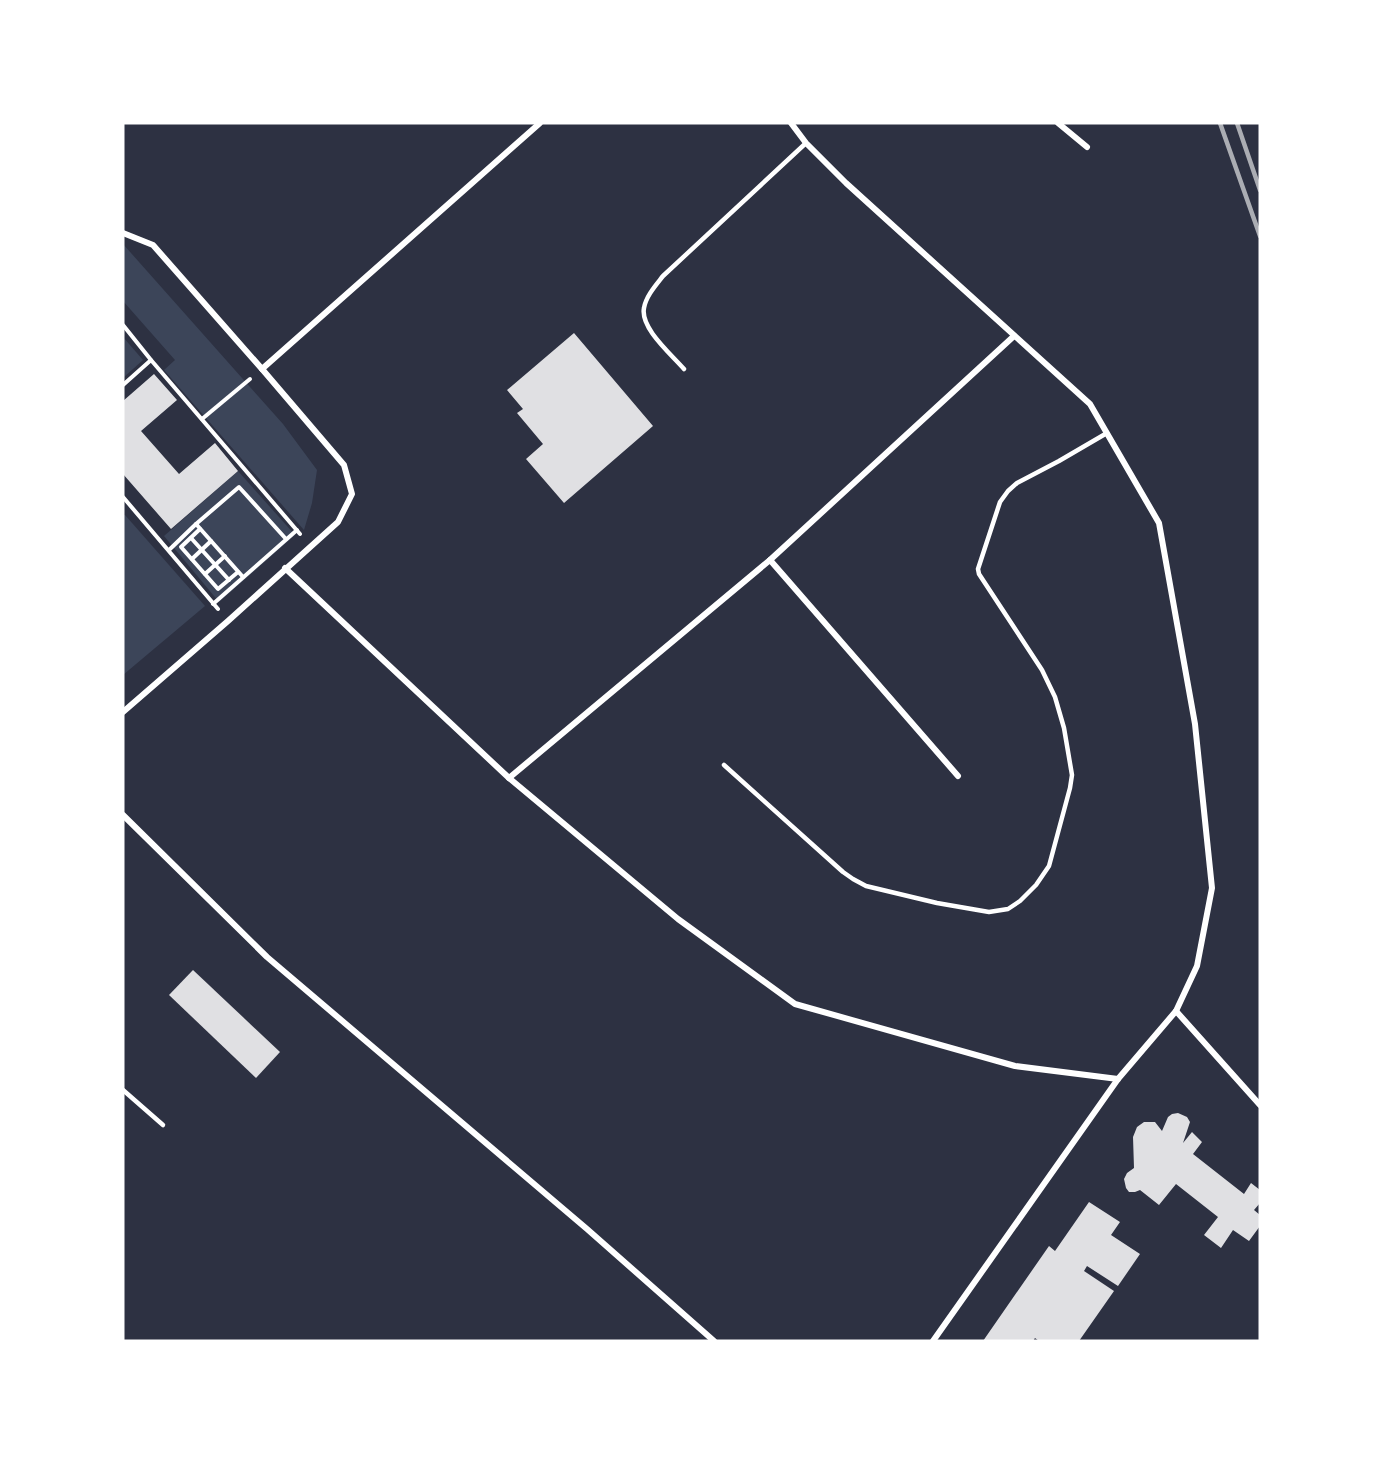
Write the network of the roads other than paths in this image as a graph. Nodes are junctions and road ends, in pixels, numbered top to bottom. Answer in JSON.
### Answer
{"nodes":[{"id":1,"x":540,"y":123,"type":"edge"},
{"id":2,"x":791,"y":123,"type":"edge"},
{"id":3,"x":1058,"y":123,"type":"edge"},
{"id":4,"x":807,"y":143,"type":"junction"},
{"id":5,"x":1087,"y":147,"type":"dead end"},
{"id":6,"x":123,"y":233,"type":"edge"},
{"id":7,"x":1014,"y":336,"type":"junction"},
{"id":8,"x":262,"y":369,"type":"junction"},
{"id":9,"x":684,"y":369,"type":"dead end"},
{"id":10,"x":1107,"y":433,"type":"junction"},
{"id":11,"x":770,"y":560,"type":"junction"},
{"id":12,"x":285,"y":568,"type":"junction"},
{"id":13,"x":123,"y":712,"type":"edge"},
{"id":14,"x":724,"y":765,"type":"dead end"},
{"id":15,"x":958,"y":776,"type":"dead end"},
{"id":16,"x":509,"y":778,"type":"junction"},
{"id":17,"x":123,"y":815,"type":"edge"},
{"id":18,"x":1176,"y":1011,"type":"junction"},
{"id":19,"x":1118,"y":1079,"type":"junction"},
{"id":20,"x":123,"y":1090,"type":"edge"},
{"id":21,"x":1260,"y":1105,"type":"edge"},
{"id":22,"x":163,"y":1125,"type":"dead end"},
{"id":23,"x":714,"y":1341,"type":"edge"},
{"id":24,"x":933,"y":1341,"type":"edge"}],
"edges":[{"from":1,"to":8,"type":"street"},
{"from":2,"to":4,"type":"street"},
{"from":3,"to":5,"type":"street"},
{"from":4,"to":7,"type":"street"},
{"from":4,"to":9,"type":"lane"},
{"from":6,"to":8,"type":"street"},
{"from":7,"to":10,"type":"street"},
{"from":7,"to":11,"type":"street"},
{"from":8,"to":12,"type":"street"},
{"from":10,"to":14,"type":"lane"},
{"from":10,"to":18,"type":"street"},
{"from":11,"to":15,"type":"street"},
{"from":11,"to":16,"type":"street"},
{"from":12,"to":13,"type":"street"},
{"from":12,"to":16,"type":"street"},
{"from":16,"to":19,"type":"street"},
{"from":17,"to":23,"type":"street"},
{"from":18,"to":19,"type":"street"},
{"from":18,"to":21,"type":"street"},
{"from":19,"to":24,"type":"street"},
{"from":20,"to":22,"type":"lane"}]}
